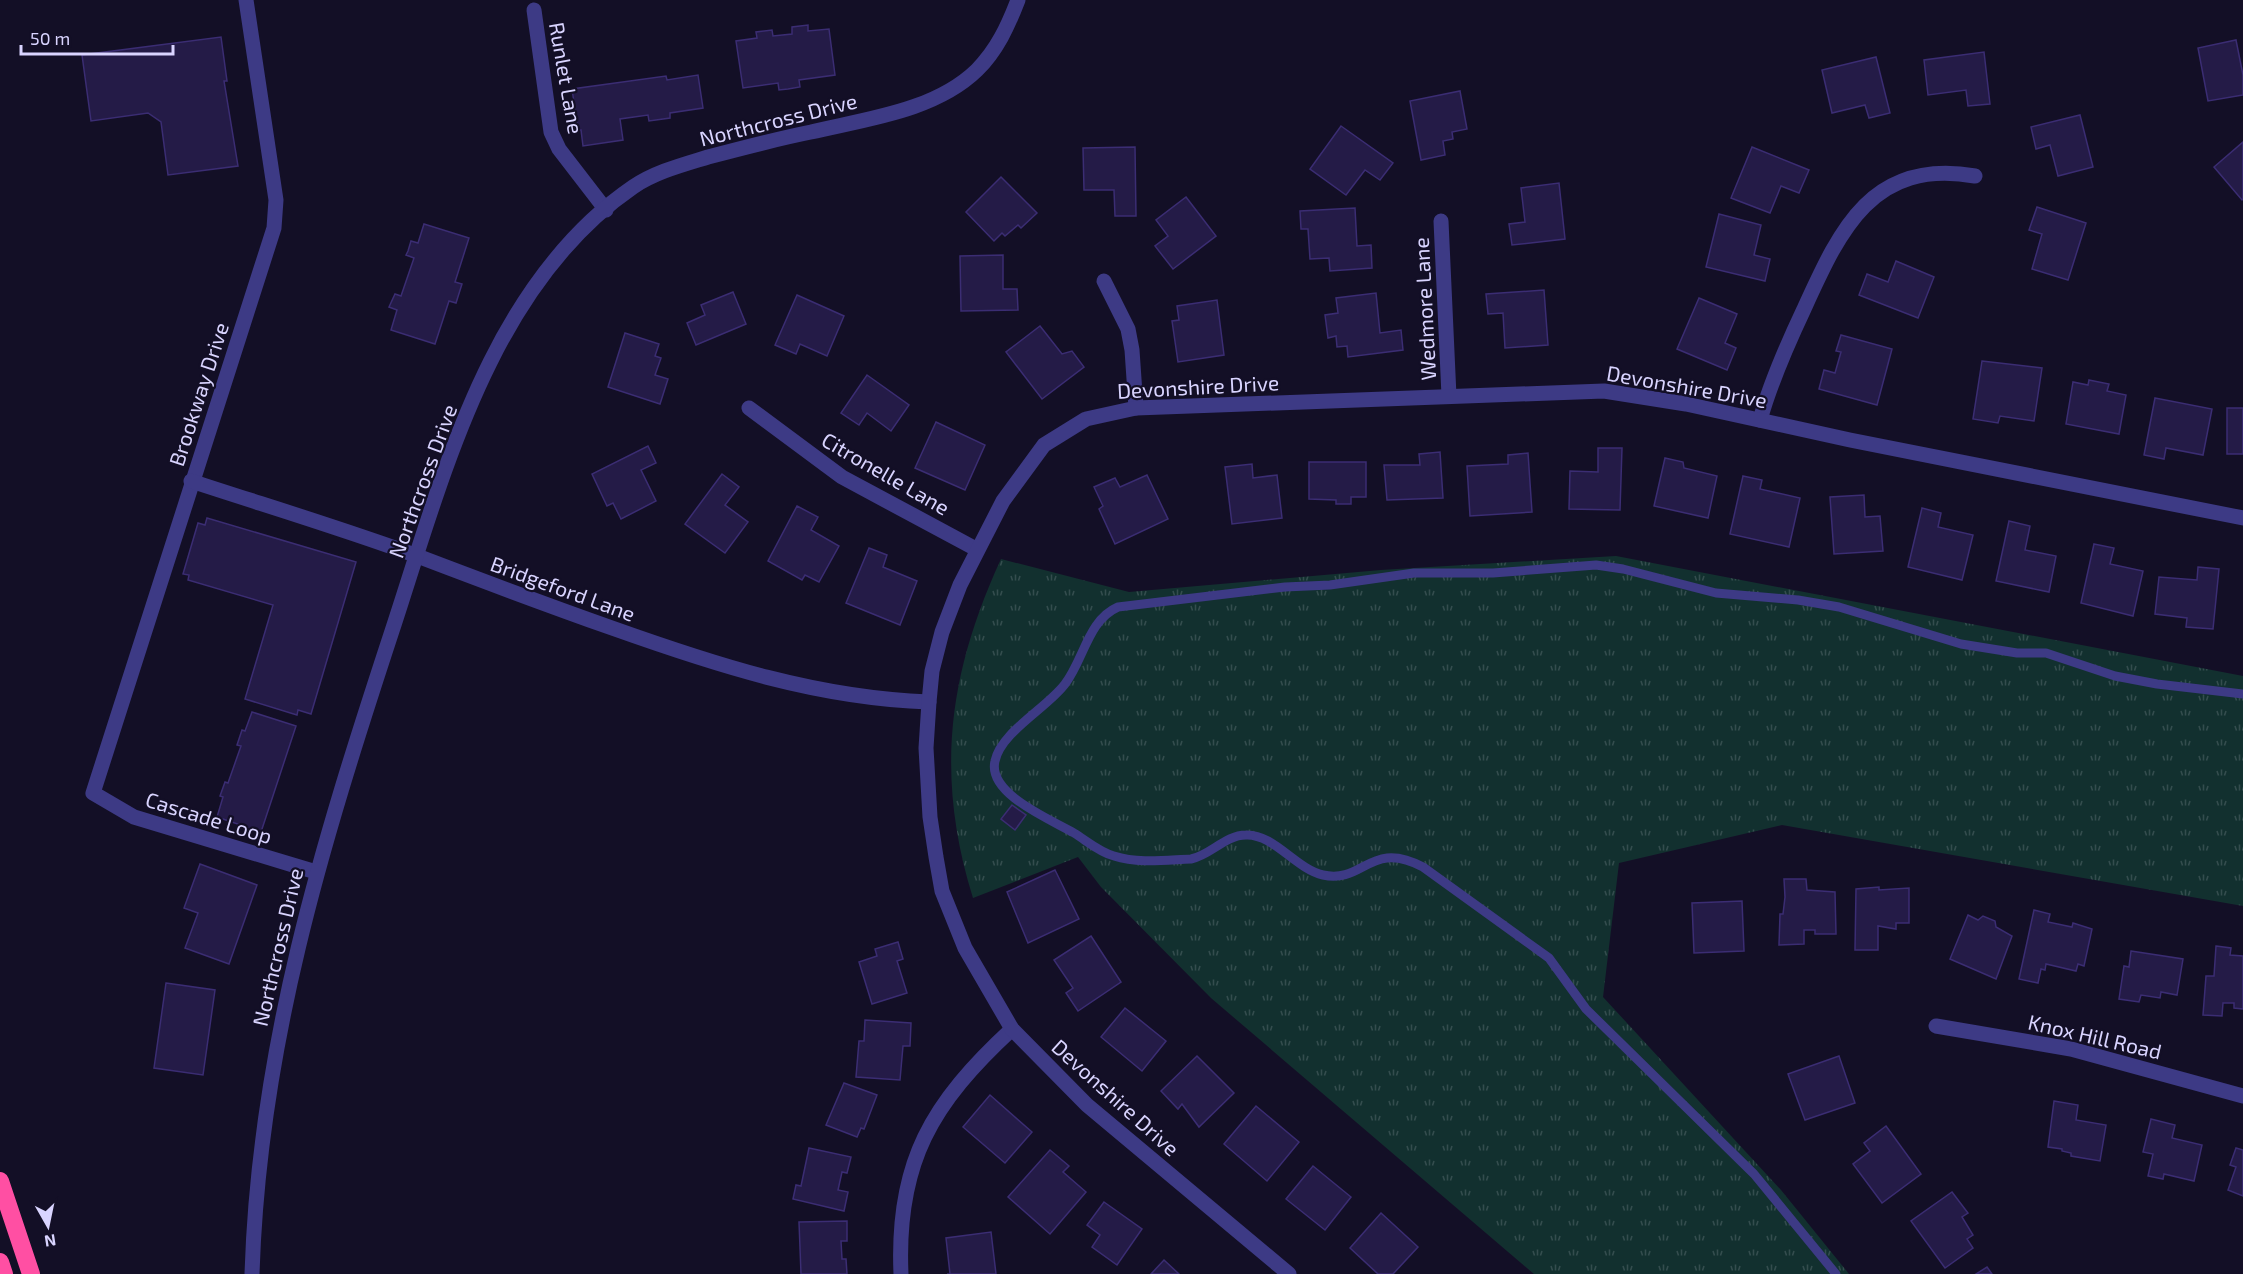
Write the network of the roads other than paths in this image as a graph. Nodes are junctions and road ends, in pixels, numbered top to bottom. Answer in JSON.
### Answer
{"nodes":[{"id":1,"x":246,"y":0,"type":"edge"},
{"id":2,"x":1018,"y":0,"type":"edge"},
{"id":3,"x":534,"y":10,"type":"dead end"},
{"id":4,"x":1975,"y":176,"type":"dead end"},
{"id":5,"x":606,"y":210,"type":"junction"},
{"id":6,"x":1441,"y":220,"type":"dead end"},
{"id":7,"x":1104,"y":281,"type":"dead end"},
{"id":8,"x":1449,"y":396,"type":"junction"},
{"id":9,"x":749,"y":408,"type":"dead end"},
{"id":10,"x":1136,"y":408,"type":"junction"},
{"id":11,"x":1760,"y":420,"type":"junction"},
{"id":12,"x":191,"y":481,"type":"junction"},
{"id":13,"x":2243,"y":519,"type":"edge"},
{"id":14,"x":976,"y":549,"type":"junction"},
{"id":15,"x":416,"y":556,"type":"junction"},
{"id":16,"x":2243,"y":694,"type":"edge"},
{"id":17,"x":929,"y":702,"type":"junction"},
{"id":18,"x":93,"y":793,"type":"joint"},
{"id":19,"x":316,"y":872,"type":"junction"},
{"id":20,"x":1936,"y":1026,"type":"dead end"},
{"id":21,"x":1012,"y":1029,"type":"junction"},
{"id":22,"x":2243,"y":1096,"type":"edge"},
{"id":23,"x":0,"y":1181,"type":"edge"},
{"id":24,"x":0,"y":1262,"type":"edge"},
{"id":25,"x":4,"y":1274,"type":"edge"},
{"id":26,"x":31,"y":1274,"type":"edge"},
{"id":27,"x":252,"y":1274,"type":"edge"},
{"id":28,"x":901,"y":1274,"type":"edge"},
{"id":29,"x":1289,"y":1274,"type":"edge"},
{"id":30,"x":1836,"y":1274,"type":"edge"}],
"edges":[{"from":1,"to":12,"type":"street","name":"Brookway Drive"},
{"from":2,"to":5,"type":"street","name":"Northcross Drive"},
{"from":3,"to":5,"type":"street","name":"Runlet Lane"},
{"from":4,"to":11,"type":"street"},
{"from":5,"to":15,"type":"street","name":"Northcross Drive"},
{"from":6,"to":8,"type":"street","name":"Wedmore Lane"},
{"from":7,"to":10,"type":"street"},
{"from":8,"to":10,"type":"street","name":"Devonshire Drive"},
{"from":8,"to":11,"type":"street","name":"Devonshire Drive"},
{"from":9,"to":14,"type":"street","name":"Citronelle Lane"},
{"from":10,"to":14,"type":"street","name":"Devonshire Drive"},
{"from":11,"to":13,"type":"street","name":"Devonshire Drive"},
{"from":12,"to":15,"type":"street","name":"Bridgeford Lane"},
{"from":12,"to":18,"type":"street","name":"Brookway Drive"},
{"from":14,"to":17,"type":"street","name":"Devonshire Drive"},
{"from":15,"to":17,"type":"street","name":"Bridgeford Lane"},
{"from":15,"to":19,"type":"street","name":"Northcross Drive"},
{"from":16,"to":30,"type":"lane"},
{"from":17,"to":21,"type":"street","name":"Devonshire Drive"},
{"from":18,"to":19,"type":"street","name":"Cascade Loop"},
{"from":19,"to":27,"type":"street","name":"Northcross Drive"},
{"from":20,"to":22,"type":"street","name":"Knox Hill Road"},
{"from":21,"to":28,"type":"street"},
{"from":21,"to":29,"type":"street","name":"Devonshire Drive"},
{"from":23,"to":26,"type":"highway"},
{"from":24,"to":25,"type":"highway"}]}
